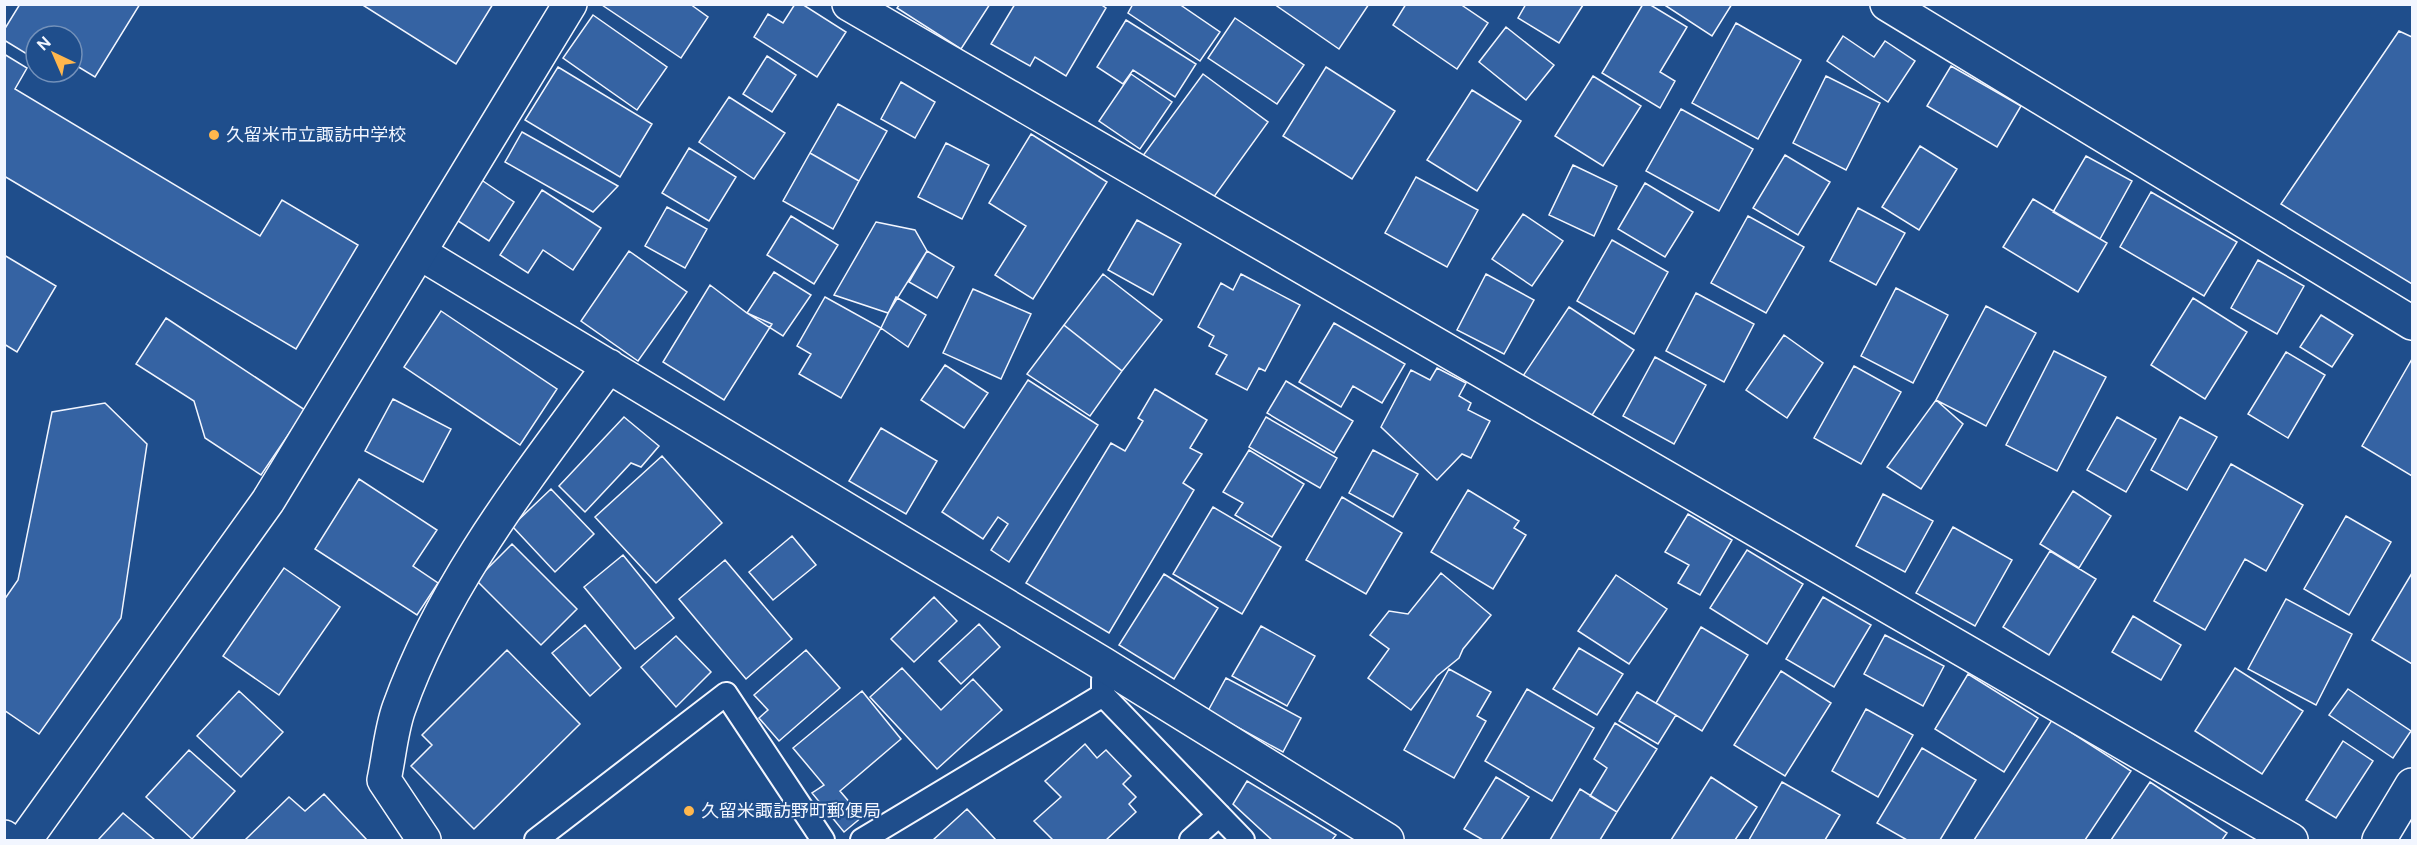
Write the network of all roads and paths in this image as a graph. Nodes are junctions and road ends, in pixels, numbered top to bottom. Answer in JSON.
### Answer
{"nodes":[{"id":1,"x":570,"y":4,"type":"edge"},
{"id":2,"x":849,"y":4,"type":"edge"},
{"id":3,"x":1887,"y":4,"type":"edge"},
{"id":4,"x":420,"y":253,"type":"junction"},
{"id":5,"x":2412,"y":323,"type":"edge"},
{"id":6,"x":609,"y":366,"type":"junction"},
{"id":7,"x":1103,"y":680,"type":"junction"},
{"id":8,"x":2412,"y":785,"type":"edge"},
{"id":9,"x":1219,"y":815,"type":"junction"},
{"id":10,"x":4,"y":837,"type":"edge"},
{"id":11,"x":8,"y":840,"type":"edge"},
{"id":12,"x":24,"y":840,"type":"edge"},
{"id":13,"x":424,"y":840,"type":"edge"},
{"id":14,"x":536,"y":840,"type":"edge"},
{"id":15,"x":823,"y":840,"type":"edge"},
{"id":16,"x":862,"y":840,"type":"edge"},
{"id":17,"x":1191,"y":840,"type":"edge"},
{"id":18,"x":1243,"y":840,"type":"edge"},
{"id":19,"x":1387,"y":840,"type":"edge"},
{"id":20,"x":2291,"y":840,"type":"edge"},
{"id":21,"x":2379,"y":840,"type":"edge"}],
"edges":[{"from":1,"to":4,"type":"street"},
{"from":2,"to":20,"type":"street"},
{"from":3,"to":5,"type":"street"},
{"from":4,"to":6,"type":"street"},
{"from":4,"to":12,"type":"street"},
{"from":6,"to":7,"type":"street"},
{"from":6,"to":13,"type":"street"},
{"from":7,"to":9,"type":"lane"},
{"from":7,"to":16,"type":"lane"},
{"from":7,"to":19,"type":"street"},
{"from":8,"to":21,"type":"street"},
{"from":9,"to":17,"type":"lane"},
{"from":9,"to":18,"type":"lane"},
{"from":10,"to":11,"type":"street"},
{"from":14,"to":15,"type":"lane"}]}
